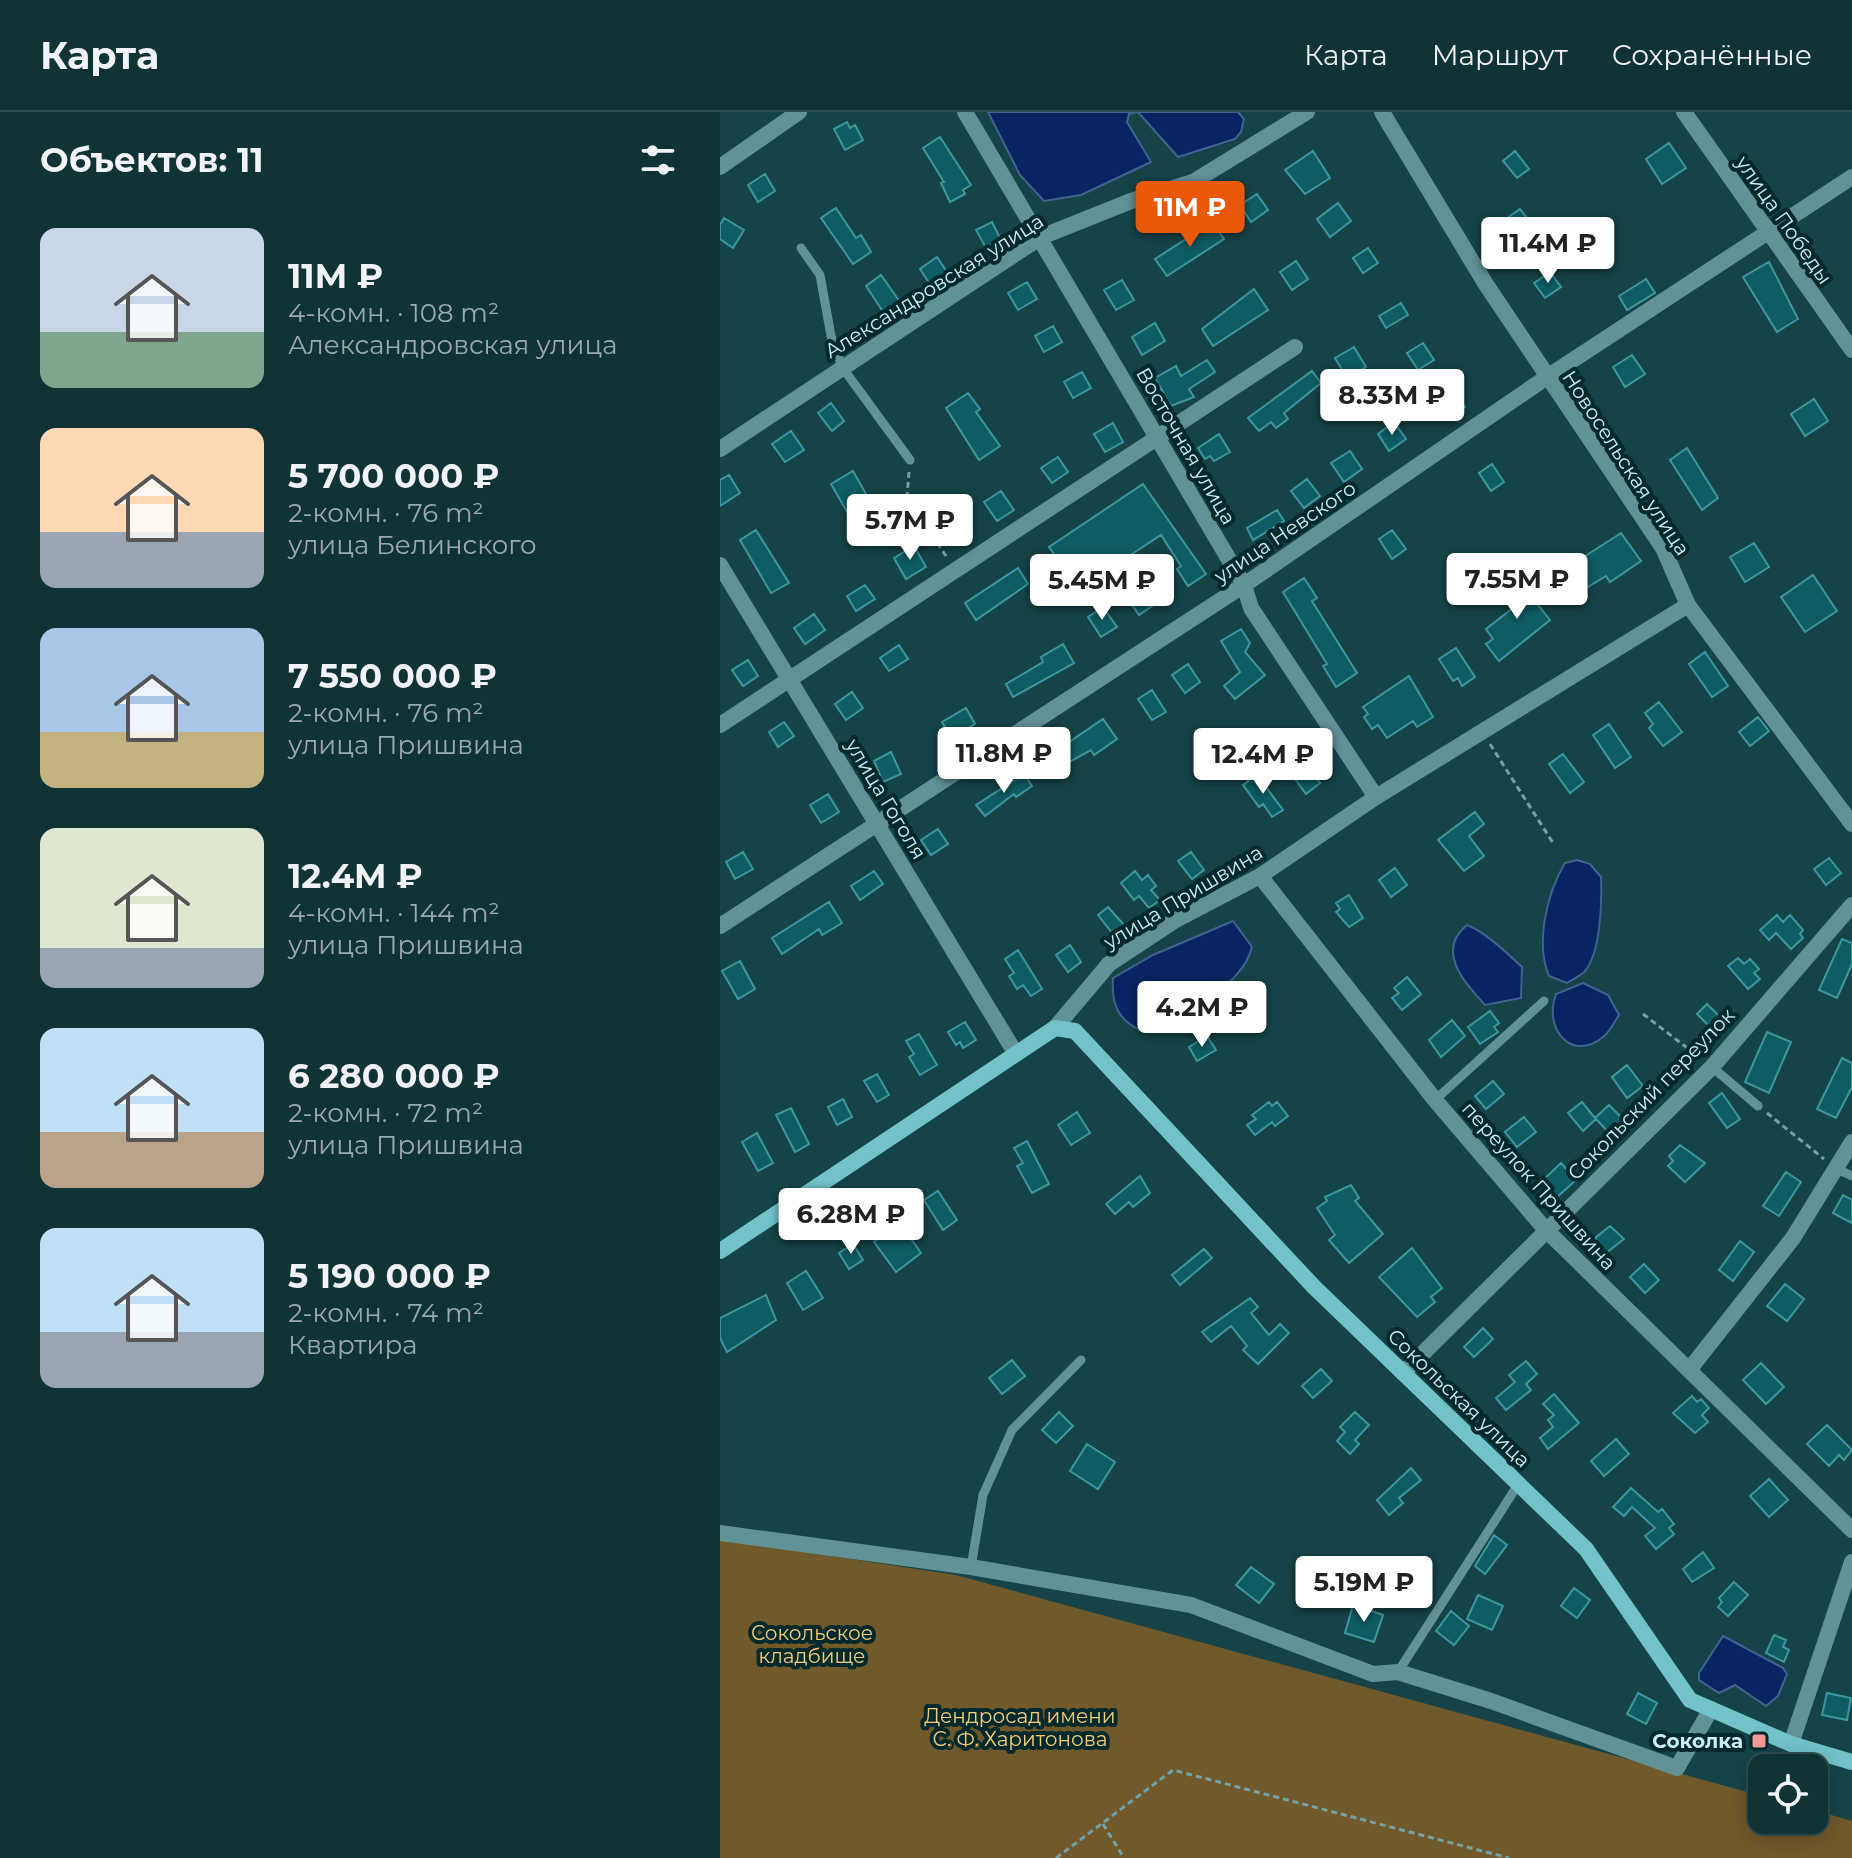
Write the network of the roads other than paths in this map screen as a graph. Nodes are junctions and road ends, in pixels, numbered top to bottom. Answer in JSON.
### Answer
{"nodes":[{"id":1,"x":799,"y":112,"type":"edge"},
{"id":2,"x":965,"y":112,"type":"edge"},
{"id":3,"x":1307,"y":112,"type":"edge"},
{"id":4,"x":1382,"y":112,"type":"edge"},
{"id":5,"x":1684,"y":112,"type":"edge"},
{"id":6,"x":720,"y":167,"type":"edge"},
{"id":7,"x":1852,"y":177,"type":"edge"},
{"id":8,"x":1768,"y":234,"type":"junction"},
{"id":9,"x":1041,"y":237,"type":"junction"},
{"id":10,"x":801,"y":248,"type":"dead end"},
{"id":11,"x":1295,"y":347,"type":"dead end"},
{"id":12,"x":1852,"y":350,"type":"edge"},
{"id":13,"x":842,"y":367,"type":"junction"},
{"id":14,"x":1547,"y":377,"type":"junction"},
{"id":15,"x":1158,"y":435,"type":"junction"},
{"id":16,"x":720,"y":449,"type":"edge"},
{"id":17,"x":910,"y":460,"type":"road end"},
{"id":18,"x":720,"y":565,"type":"edge"},
{"id":19,"x":1244,"y":585,"type":"junction"},
{"id":20,"x":1688,"y":605,"type":"junction"},
{"id":21,"x":791,"y":680,"type":"junction"},
{"id":22,"x":720,"y":725,"type":"edge"},
{"id":23,"x":1852,"y":796,"type":"edge"},
{"id":24,"x":1376,"y":797,"type":"junction"},
{"id":25,"x":1833,"y":797,"type":"junction"},
{"id":26,"x":877,"y":824,"type":"junction"},
{"id":27,"x":1852,"y":824,"type":"edge"},
{"id":28,"x":1260,"y":876,"type":"junction"},
{"id":29,"x":1852,"y":905,"type":"edge"},
{"id":30,"x":720,"y":926,"type":"edge"},
{"id":31,"x":1544,"y":1001,"type":"dead end"},
{"id":32,"x":1055,"y":1028,"type":"junction"},
{"id":33,"x":1016,"y":1054,"type":"junction"},
{"id":34,"x":1712,"y":1067,"type":"junction"},
{"id":35,"x":1435,"y":1100,"type":"junction"},
{"id":36,"x":1758,"y":1106,"type":"road end"},
{"id":37,"x":1852,"y":1142,"type":"edge"},
{"id":38,"x":1835,"y":1168,"type":"junction"},
{"id":39,"x":1852,"y":1176,"type":"edge"},
{"id":40,"x":1545,"y":1229,"type":"junction"},
{"id":41,"x":720,"y":1251,"type":"edge"},
{"id":42,"x":1081,"y":1360,"type":"dead end"},
{"id":43,"x":1689,"y":1370,"type":"junction"},
{"id":44,"x":1403,"y":1373,"type":"junction"},
{"id":45,"x":1519,"y":1483,"type":"junction"},
{"id":46,"x":1852,"y":1530,"type":"edge"},
{"id":47,"x":720,"y":1533,"type":"edge"},
{"id":48,"x":971,"y":1567,"type":"junction"},
{"id":49,"x":1851,"y":1568,"type":"edge"},
{"id":50,"x":1398,"y":1672,"type":"junction"},
{"id":51,"x":1711,"y":1709,"type":"junction"},
{"id":52,"x":1791,"y":1744,"type":"junction"},
{"id":53,"x":1852,"y":1762,"type":"edge"}],
"edges":[{"from":1,"to":6,"type":"street"},
{"from":2,"to":9,"type":"street","name":"Восточная улица"},
{"from":3,"to":9,"type":"street","name":"Александровская улица"},
{"from":4,"to":14,"type":"street","name":"Новосельская улица"},
{"from":5,"to":8,"type":"street","name":"улица Победы"},
{"from":7,"to":8,"type":"street","name":"улица Невского"},
{"from":8,"to":12,"type":"street","name":"улица Победы"},
{"from":8,"to":14,"type":"street","name":"улица Невского"},
{"from":9,"to":13,"type":"street","name":"Александровская улица"},
{"from":9,"to":15,"type":"street","name":"Восточная улица"},
{"from":10,"to":13,"type":"lane"},
{"from":11,"to":15,"type":"street"},
{"from":13,"to":16,"type":"street","name":"Александровская улица"},
{"from":13,"to":17,"type":"lane"},
{"from":14,"to":19,"type":"street","name":"улица Невского"},
{"from":14,"to":20,"type":"street","name":"Новосельская улица"},
{"from":15,"to":19,"type":"street","name":"Восточная улица"},
{"from":15,"to":21,"type":"street"},
{"from":18,"to":21,"type":"street","name":"улица Гоголя"},
{"from":19,"to":24,"type":"street","name":"Восточная улица"},
{"from":19,"to":26,"type":"street","name":"улица Невского"},
{"from":20,"to":24,"type":"street","name":"улица Пришвина"},
{"from":20,"to":25,"type":"street","name":"Новосельская улица"},
{"from":21,"to":22,"type":"street"},
{"from":21,"to":26,"type":"street","name":"улица Гоголя"},
{"from":23,"to":25,"type":"street"},
{"from":24,"to":28,"type":"street","name":"улица Пришвина"},
{"from":25,"to":27,"type":"street","name":"Новосельская улица"},
{"from":26,"to":30,"type":"street","name":"улица Невского"},
{"from":26,"to":33,"type":"street","name":"улица Гоголя"},
{"from":28,"to":32,"type":"street","name":"улица Пришвина"},
{"from":28,"to":35,"type":"street","name":"переулок Пришвина"},
{"from":29,"to":34,"type":"street","name":"Сокольский переулок"},
{"from":31,"to":35,"type":"lane"},
{"from":32,"to":33,"type":"street","name":"улица Пришвина"},
{"from":32,"to":44,"type":"street","name":"Сокольская улица"},
{"from":33,"to":41,"type":"street","name":"улица Пришвина"},
{"from":34,"to":36,"type":"lane"},
{"from":34,"to":40,"type":"street","name":"Сокольский переулок"},
{"from":35,"to":40,"type":"street","name":"переулок Пришвина"},
{"from":37,"to":38,"type":"street"},
{"from":38,"to":39,"type":"lane"},
{"from":38,"to":43,"type":"street"},
{"from":40,"to":43,"type":"street","name":"переулок Пришвина"},
{"from":40,"to":44,"type":"street","name":"Сокольский переулок"},
{"from":42,"to":48,"type":"lane"},
{"from":43,"to":46,"type":"street","name":"переулок Пришвина"},
{"from":44,"to":45,"type":"street","name":"Сокольская улица"},
{"from":45,"to":50,"type":"lane"},
{"from":45,"to":51,"type":"street","name":"Сокольская улица"},
{"from":47,"to":48,"type":"street"},
{"from":48,"to":50,"type":"street"},
{"from":49,"to":52,"type":"street"},
{"from":50,"to":51,"type":"street"},
{"from":51,"to":52,"type":"street","name":"Сокольская улица"},
{"from":52,"to":53,"type":"street","name":"Сокольская улица"}]}
